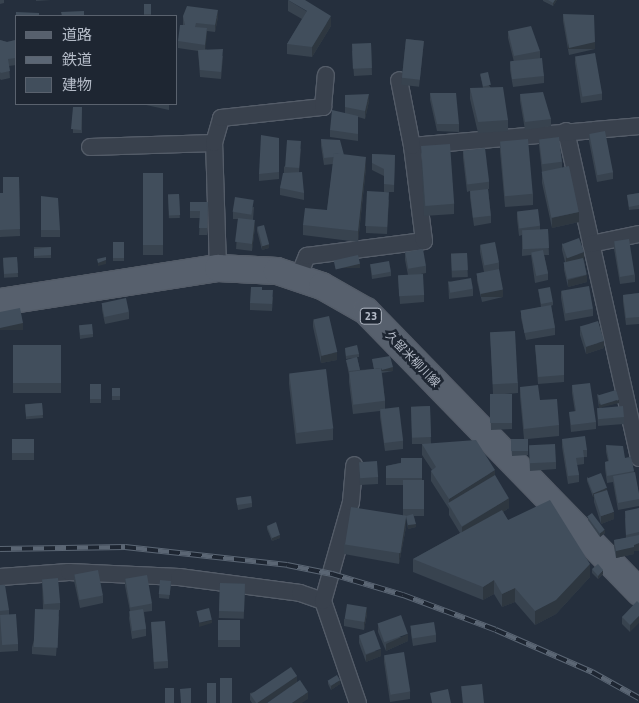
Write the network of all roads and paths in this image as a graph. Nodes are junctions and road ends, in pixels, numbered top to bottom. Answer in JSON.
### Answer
{"nodes":[{"id":1,"x":326,"y":75,"type":"dead end"},
{"id":2,"x":399,"y":80,"type":"dead end"},
{"id":3,"x":639,"y":126,"type":"edge"},
{"id":4,"x":566,"y":132,"type":"junction"},
{"id":5,"x":214,"y":143,"type":"junction"},
{"id":6,"x":412,"y":146,"type":"junction"},
{"id":7,"x":90,"y":147,"type":"dead end"},
{"id":8,"x":639,"y":234,"type":"edge"},
{"id":9,"x":591,"y":244,"type":"junction"},
{"id":10,"x":218,"y":268,"type":"junction"},
{"id":11,"x":298,"y":278,"type":"junction"},
{"id":12,"x":0,"y":302,"type":"edge"},
{"id":13,"x":636,"y":431,"type":"edge"},
{"id":14,"x":639,"y":458,"type":"edge"},
{"id":15,"x":354,"y":465,"type":"dead end"},
{"id":16,"x":0,"y":578,"type":"edge"},
{"id":17,"x":639,"y":592,"type":"edge"},
{"id":18,"x":323,"y":601,"type":"junction"},
{"id":19,"x":358,"y":703,"type":"edge"}],
"edges":[{"from":1,"to":5,"type":"street"},
{"from":2,"to":6,"type":"street"},
{"from":3,"to":4,"type":"street"},
{"from":4,"to":6,"type":"street"},
{"from":4,"to":9,"type":"street"},
{"from":5,"to":7,"type":"street"},
{"from":5,"to":10,"type":"street"},
{"from":6,"to":11,"type":"street"},
{"from":8,"to":9,"type":"street"},
{"from":9,"to":13,"type":"street"},
{"from":10,"to":11,"type":"main road","name":"久留米柳川線","number":"23"},
{"from":10,"to":12,"type":"main road","name":"久留米柳川線","number":"23"},
{"from":11,"to":17,"type":"main road","name":"久留米柳川線","number":"23"},
{"from":13,"to":14,"type":"street"},
{"from":15,"to":18,"type":"street"},
{"from":16,"to":18,"type":"street"},
{"from":18,"to":19,"type":"street"}]}
